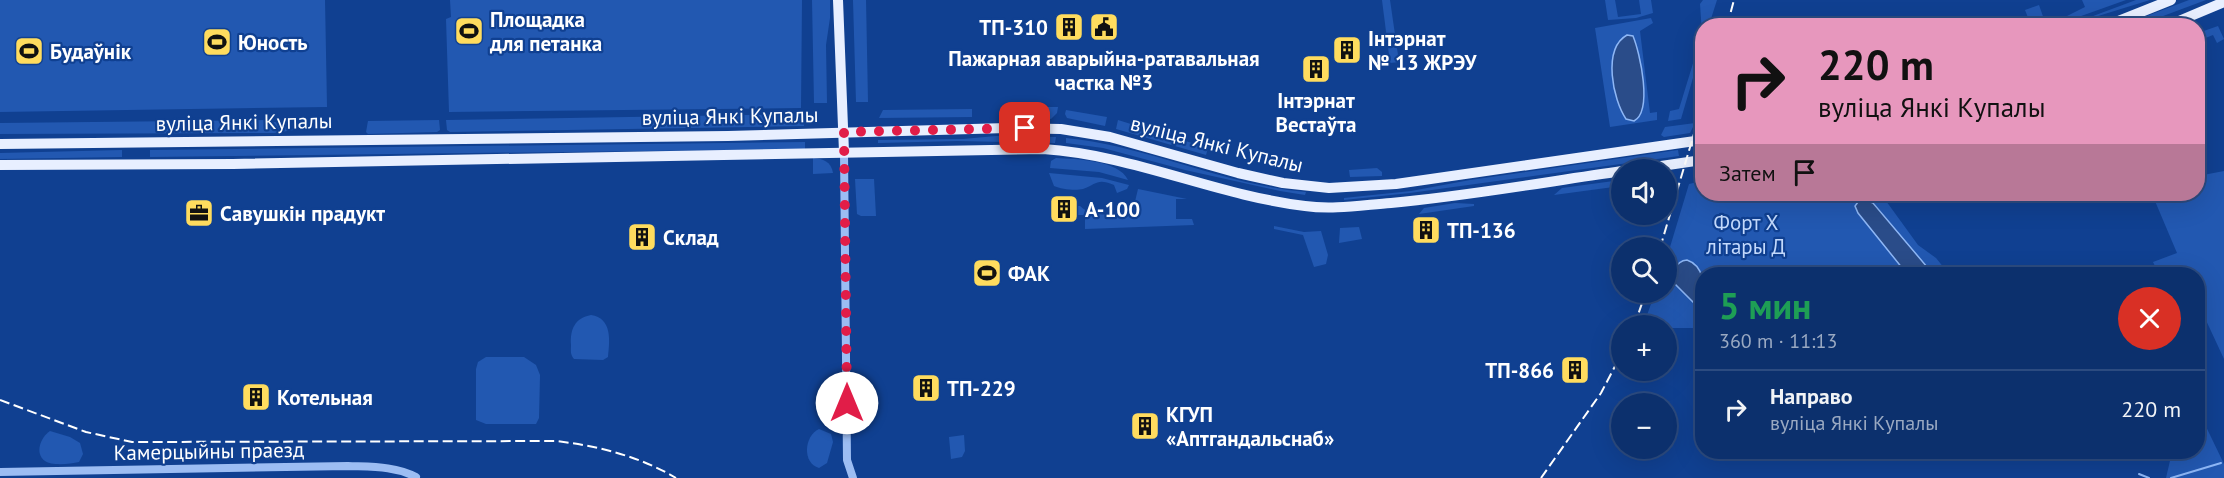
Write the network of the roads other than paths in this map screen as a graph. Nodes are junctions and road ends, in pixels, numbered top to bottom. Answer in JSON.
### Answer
{"nodes":[{"id":1,"x":838,"y":0,"type":"edge"},
{"id":2,"x":2170,"y":0,"type":"edge"},
{"id":3,"x":2224,"y":2,"type":"edge"},
{"id":4,"x":2126,"y":18,"type":"edge"},
{"id":5,"x":2185,"y":18,"type":"edge"},
{"id":6,"x":844,"y":132,"type":"junction"},
{"id":7,"x":136,"y":142,"type":"junction"},
{"id":8,"x":1695,"y":142,"type":"edge"},
{"id":9,"x":0,"y":144,"type":"edge"},
{"id":10,"x":844,"y":152,"type":"junction"},
{"id":11,"x":1695,"y":161,"type":"edge"},
{"id":12,"x":136,"y":164,"type":"junction"},
{"id":13,"x":1677,"y":164,"type":"edge"},
{"id":14,"x":0,"y":165,"type":"edge"},
{"id":15,"x":1611,"y":173,"type":"edge"},
{"id":16,"x":1329,"y":188,"type":"junction"},
{"id":17,"x":1329,"y":208,"type":"junction"},
{"id":18,"x":0,"y":472,"type":"edge"},
{"id":19,"x":416,"y":477,"type":"edge"},
{"id":20,"x":853,"y":478,"type":"edge"}],
"edges":[{"from":1,"to":6,"type":"main road"},
{"from":2,"to":4,"type":"main road"},
{"from":3,"to":5,"type":"main road"},
{"from":6,"to":7,"type":"main road","name":"вуліца Янкі Купалы"},
{"from":6,"to":10,"type":"main road"},
{"from":6,"to":16,"type":"main road","name":"вуліца Янкі Купалы"},
{"from":7,"to":9,"type":"main road","name":"вуліца Янкі Купалы"},
{"from":7,"to":12,"type":"main road"},
{"from":8,"to":16,"type":"main road","name":"вуліца Янкі Купалы"},
{"from":10,"to":12,"type":"main road","name":"вуліца Янкі Купалы"},
{"from":10,"to":17,"type":"main road","name":"вуліца Янкі Купалы"},
{"from":10,"to":20,"type":"street"},
{"from":11,"to":13,"type":"main road"},
{"from":12,"to":14,"type":"main road","name":"вуліца Янкі Купалы"},
{"from":15,"to":17,"type":"main road","name":"вуліца Янкі Купалы"},
{"from":16,"to":17,"type":"main road"},
{"from":18,"to":19,"type":"street","name":"Камерцыйны праезд"}]}
